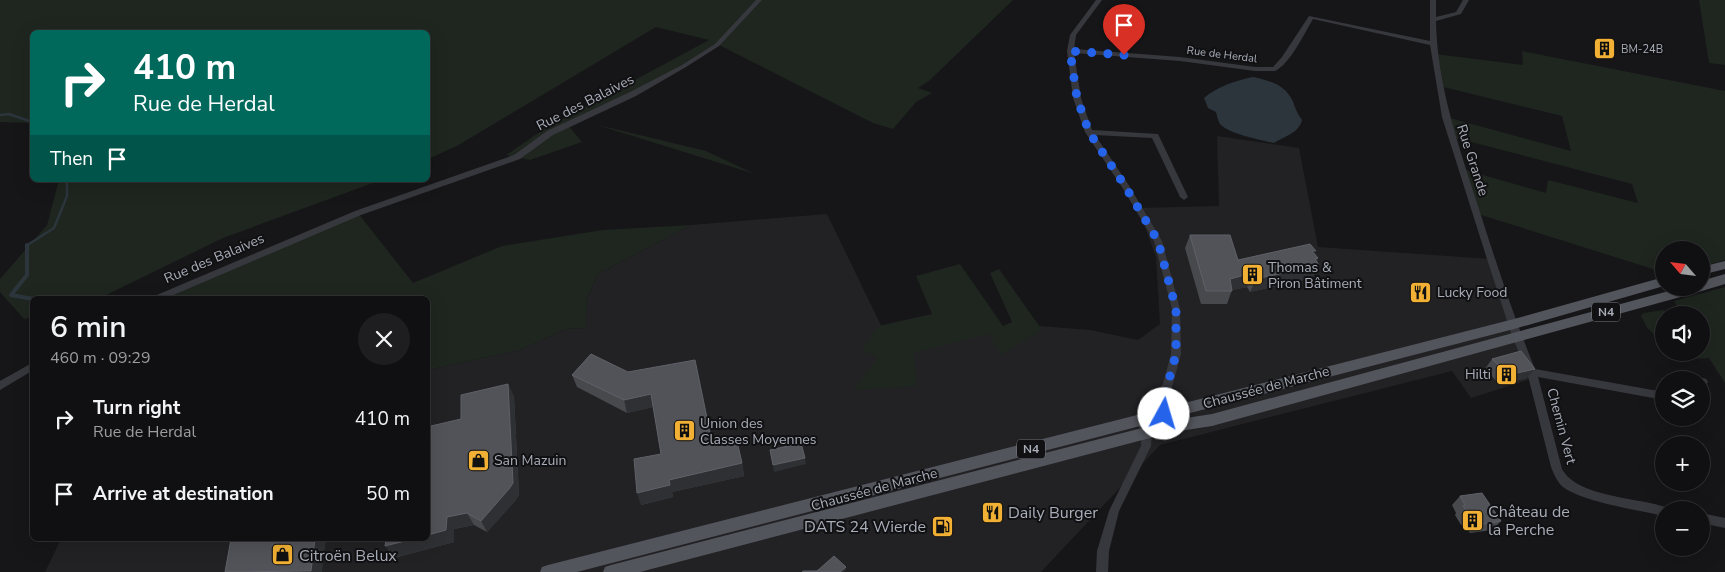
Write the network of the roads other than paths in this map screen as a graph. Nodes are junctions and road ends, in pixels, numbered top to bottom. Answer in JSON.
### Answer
{"nodes":[{"id":1,"x":759,"y":0,"type":"edge"},
{"id":2,"x":1099,"y":0,"type":"edge"},
{"id":3,"x":1433,"y":0,"type":"edge"},
{"id":4,"x":1466,"y":0,"type":"edge"},
{"id":5,"x":1434,"y":20,"type":"junction"},
{"id":6,"x":1433,"y":44,"type":"junction"},
{"id":7,"x":1070,"y":51,"type":"junction"},
{"id":8,"x":1089,"y":132,"type":"junction"},
{"id":9,"x":1184,"y":197,"type":"dead end"},
{"id":10,"x":1725,"y":265,"type":"edge"},
{"id":11,"x":1710,"y":269,"type":"edge"},
{"id":12,"x":1725,"y":279,"type":"edge"},
{"id":13,"x":1710,"y":283,"type":"edge"},
{"id":14,"x":1655,"y":284,"type":"edge"},
{"id":15,"x":162,"y":296,"type":"edge"},
{"id":16,"x":1661,"y":296,"type":"edge"},
{"id":17,"x":1516,"y":330,"type":"junction"},
{"id":18,"x":30,"y":368,"type":"edge"},
{"id":19,"x":1532,"y":372,"type":"junction"},
{"id":20,"x":0,"y":386,"type":"edge"},
{"id":21,"x":1655,"y":394,"type":"edge"},
{"id":22,"x":1168,"y":420,"type":"junction"},
{"id":23,"x":1143,"y":427,"type":"junction"},
{"id":24,"x":1655,"y":508,"type":"edge"},
{"id":25,"x":1710,"y":520,"type":"edge"},
{"id":26,"x":1725,"y":523,"type":"edge"},
{"id":27,"x":586,"y":567,"type":"edge"},
{"id":28,"x":548,"y":572,"type":"edge"},
{"id":29,"x":611,"y":572,"type":"edge"},
{"id":30,"x":1102,"y":572,"type":"edge"}],
"edges":[{"from":1,"to":15,"type":"street","name":"Rue des Balaives"},
{"from":2,"to":7,"type":"street"},
{"from":3,"to":5,"type":"street","name":"Rue Grande"},
{"from":4,"to":5,"type":"street"},
{"from":5,"to":6,"type":"street","name":"Rue Grande"},
{"from":6,"to":7,"type":"street","name":"Rue de Herdal"},
{"from":6,"to":17,"type":"street","name":"Rue Grande"},
{"from":7,"to":8,"type":"street"},
{"from":8,"to":9,"type":"street"},
{"from":8,"to":22,"type":"street"},
{"from":10,"to":11,"type":"main road"},
{"from":12,"to":13,"type":"main road"},
{"from":14,"to":17,"type":"main road","name":"Chaussée de Marche","number":"N4"},
{"from":16,"to":17,"type":"main road","name":"Chaussée de Marche","number":"N4"},
{"from":17,"to":19,"type":"street","name":"Chemin Vert"},
{"from":17,"to":22,"type":"main road","name":"Chaussée de Marche","number":"N4"},
{"from":18,"to":20,"type":"street"},
{"from":19,"to":21,"type":"street"},
{"from":19,"to":24,"type":"street","name":"Chemin Vert"},
{"from":22,"to":23,"type":"main road","name":"Chaussée de Marche","number":"N4"},
{"from":23,"to":27,"type":"main road","name":"Chaussée de Marche","number":"N4"},
{"from":23,"to":29,"type":"main road","name":"Chaussée de Marche","number":"N4"},
{"from":23,"to":30,"type":"street"},
{"from":25,"to":26,"type":"street"},
{"from":27,"to":28,"type":"main road","name":"Chaussée de Marche","number":"N4"}]}
